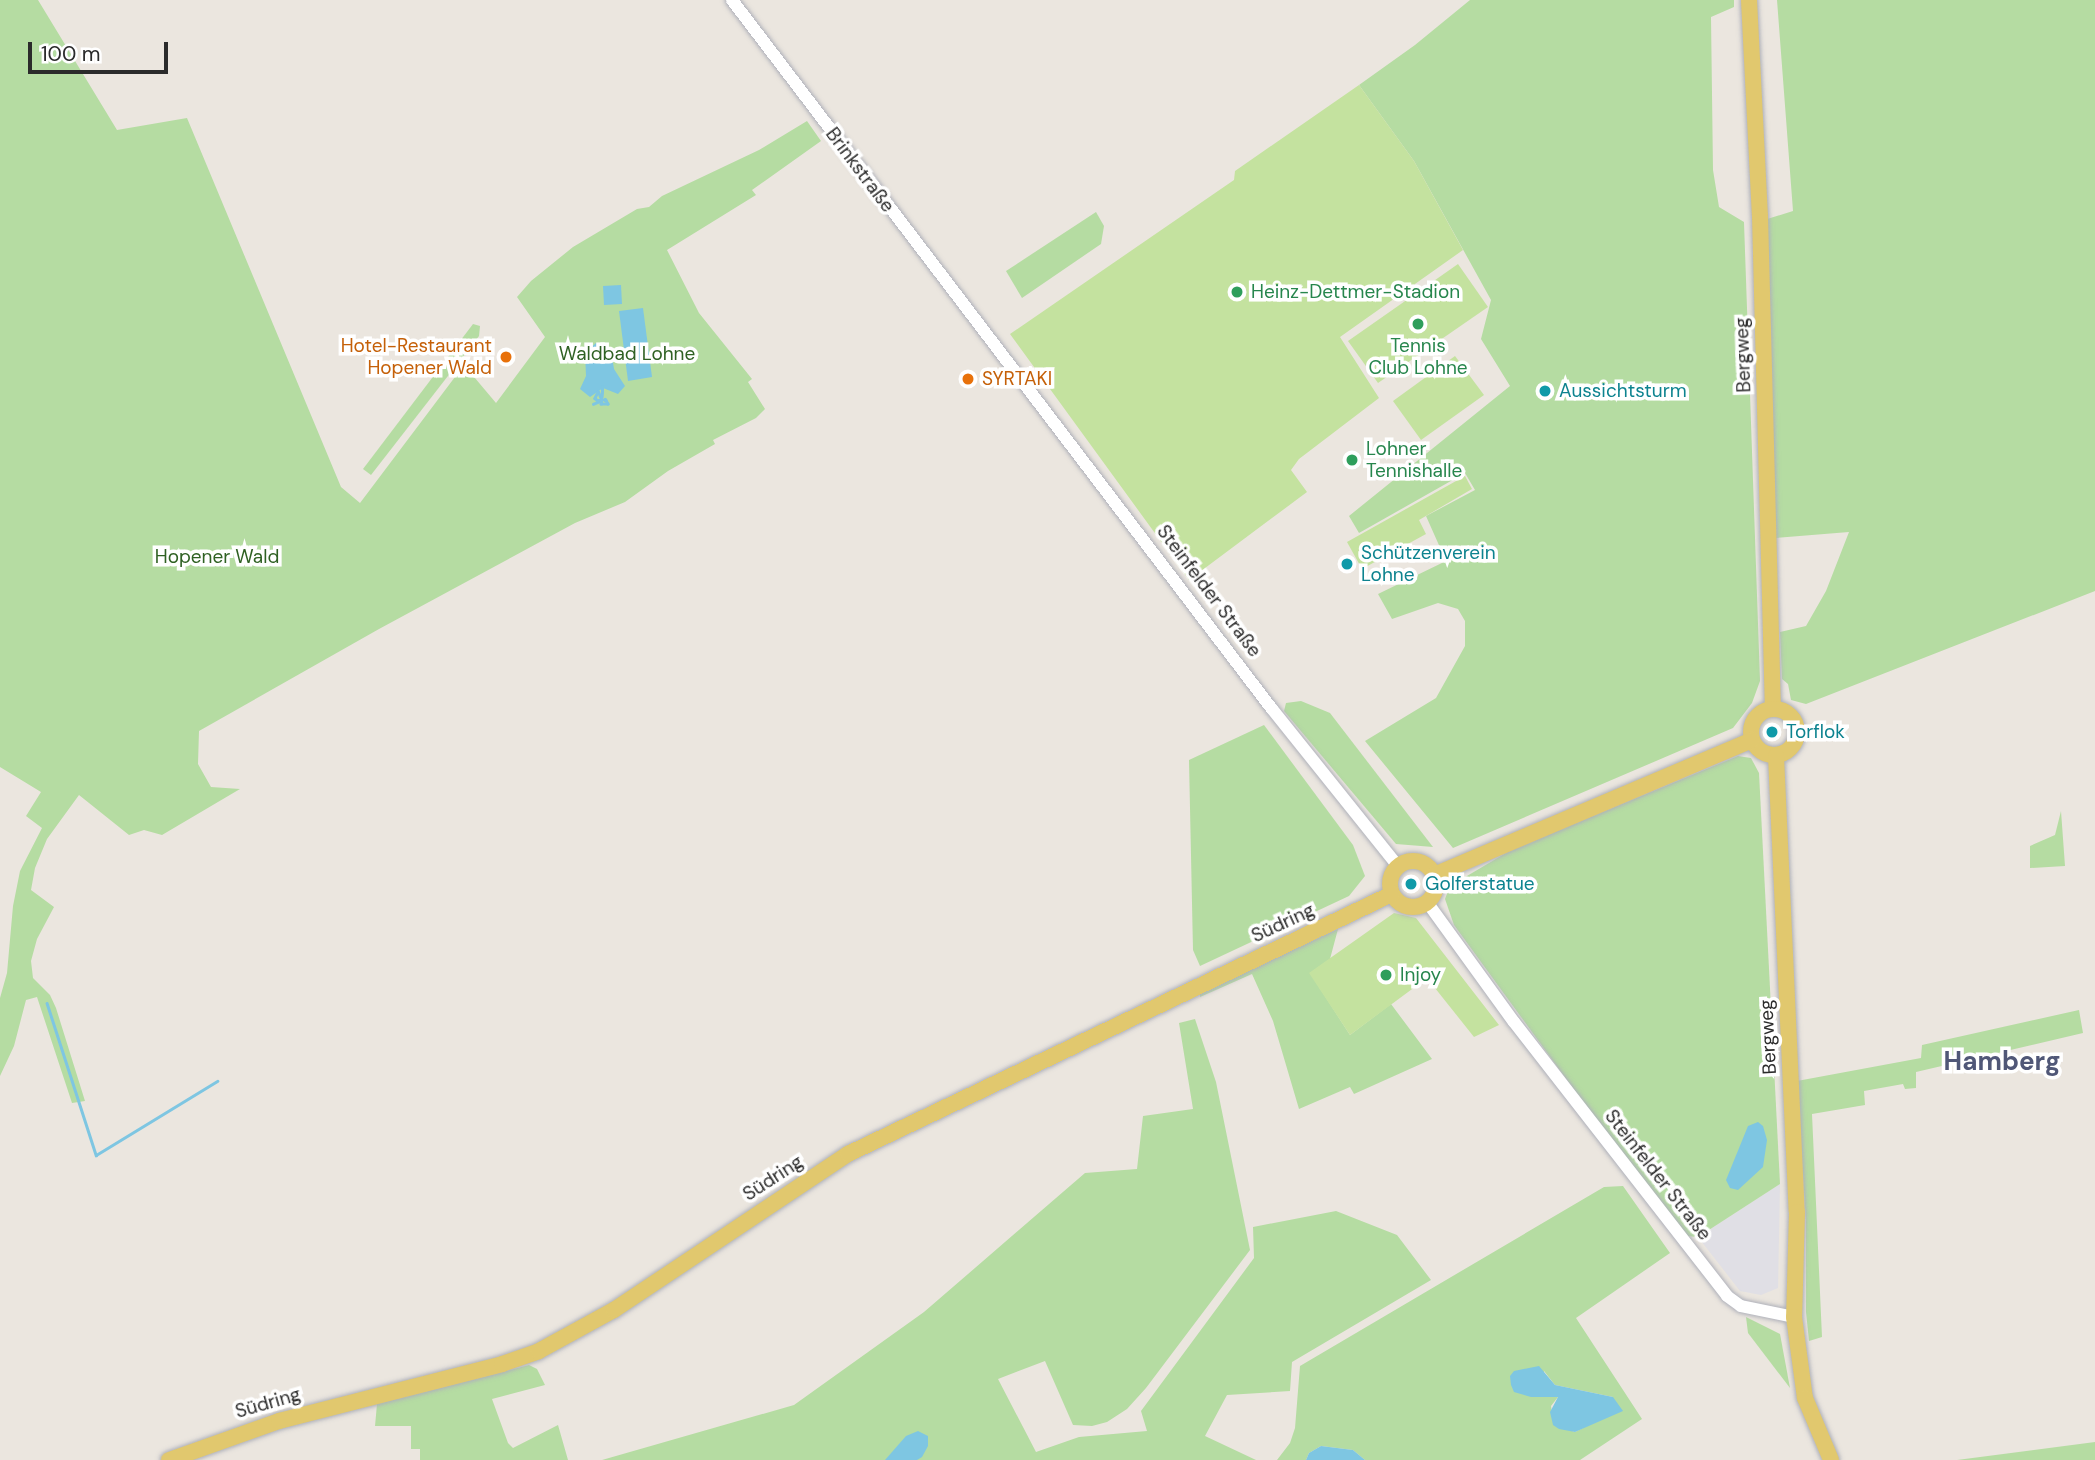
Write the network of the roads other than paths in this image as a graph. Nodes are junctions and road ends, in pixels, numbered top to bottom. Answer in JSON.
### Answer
{"nodes":[{"id":1,"x":732,"y":0,"type":"edge"},
{"id":2,"x":1749,"y":0,"type":"edge"},
{"id":3,"x":989,"y":339,"type":"joint"},
{"id":4,"x":1773,"y":709,"type":"junction"},
{"id":5,"x":1752,"y":740,"type":"junction"},
{"id":6,"x":1776,"y":756,"type":"junction"},
{"id":7,"x":1398,"y":866,"type":"junction"},
{"id":8,"x":1434,"y":875,"type":"junction"},
{"id":9,"x":1392,"y":894,"type":"junction"},
{"id":10,"x":1426,"y":902,"type":"junction"},
{"id":11,"x":1794,"y":1317,"type":"junction"},
{"id":12,"x":169,"y":1460,"type":"edge"},
{"id":13,"x":1831,"y":1460,"type":"edge"}],
"edges":[{"from":1,"to":3,"type":"street","name":"Brinkstraße"},
{"from":2,"to":4,"type":"main road","name":"Bergweg"},
{"from":3,"to":7,"type":"street","name":"Steinfelder Straße"},
{"from":4,"to":5,"type":"main road"},
{"from":4,"to":6,"type":"main road"},
{"from":5,"to":6,"type":"main road"},
{"from":5,"to":8,"type":"main road"},
{"from":6,"to":11,"type":"main road","name":"Bergweg"},
{"from":7,"to":8,"type":"main road"},
{"from":7,"to":9,"type":"main road"},
{"from":8,"to":10,"type":"main road"},
{"from":9,"to":10,"type":"main road"},
{"from":9,"to":12,"type":"main road","name":"Südring"},
{"from":10,"to":11,"type":"street","name":"Steinfelder Straße"},
{"from":11,"to":13,"type":"main road"}]}
